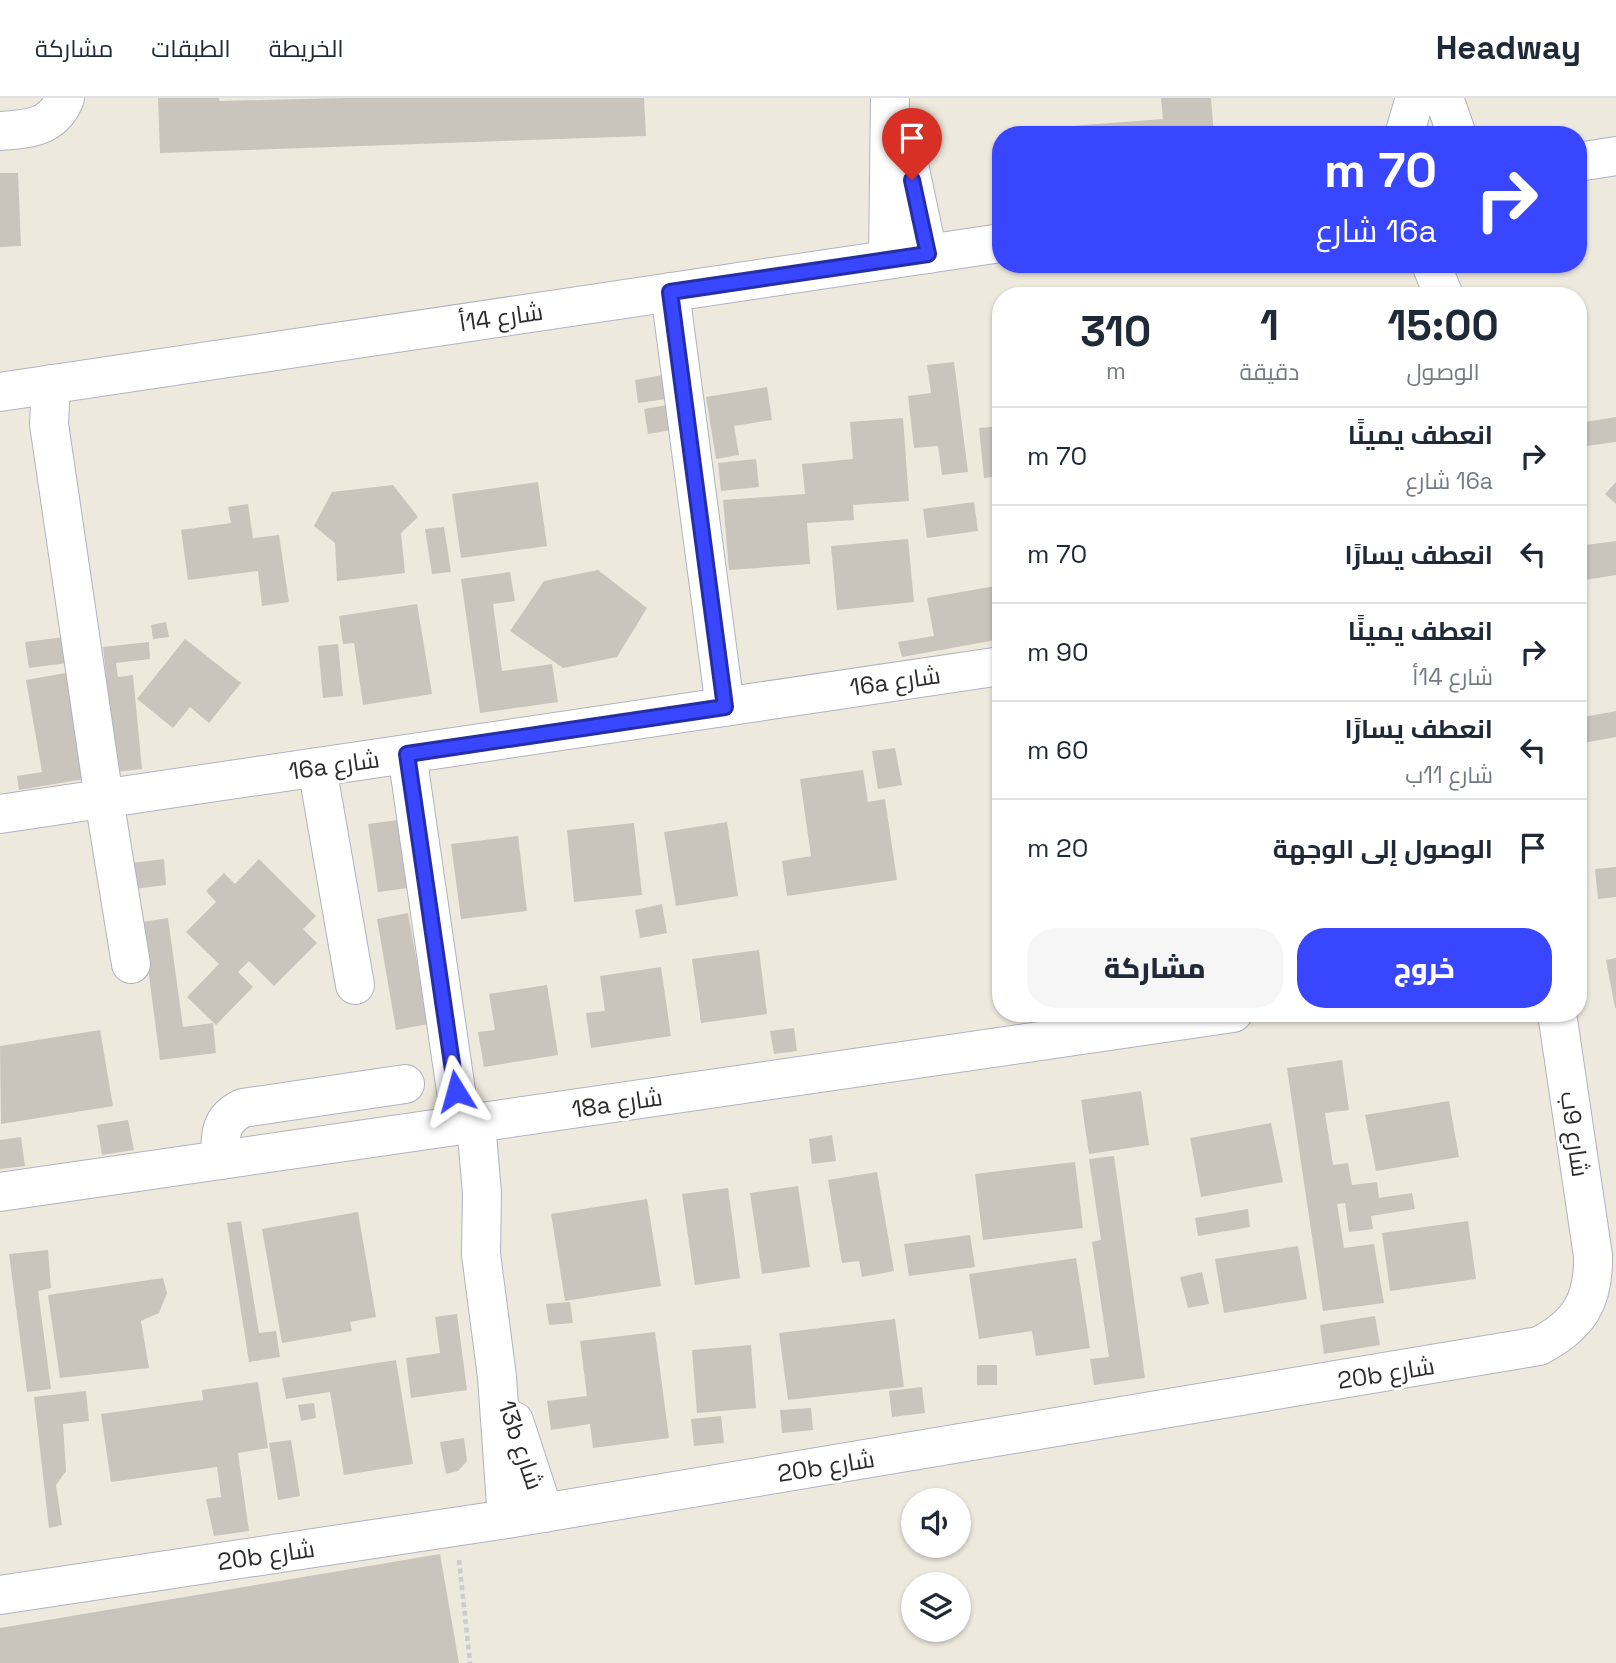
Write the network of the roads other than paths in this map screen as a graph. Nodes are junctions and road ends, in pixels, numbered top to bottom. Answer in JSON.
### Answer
{"nodes":[{"id":1,"x":65,"y":98,"type":"edge"},
{"id":2,"x":892,"y":98,"type":"edge"},
{"id":3,"x":1415,"y":98,"type":"edge"},
{"id":4,"x":1444,"y":98,"type":"edge"},
{"id":5,"x":1407,"y":126,"type":"edge"},
{"id":6,"x":1455,"y":126,"type":"edge"},
{"id":7,"x":0,"y":131,"type":"edge"},
{"id":8,"x":1616,"y":156,"type":"edge"},
{"id":9,"x":1587,"y":161,"type":"edge"},
{"id":10,"x":992,"y":244,"type":"edge"},
{"id":11,"x":928,"y":254,"type":"junction"},
{"id":12,"x":888,"y":260,"type":"junction"},
{"id":13,"x":670,"y":292,"type":"junction"},
{"id":14,"x":51,"y":384,"type":"junction"},
{"id":15,"x":0,"y":392,"type":"edge"},
{"id":16,"x":992,"y":667,"type":"edge"},
{"id":17,"x":725,"y":707,"type":"junction"},
{"id":18,"x":407,"y":754,"type":"junction"},
{"id":19,"x":317,"y":767,"type":"junction"},
{"id":20,"x":104,"y":799,"type":"junction"},
{"id":21,"x":0,"y":814,"type":"edge"},
{"id":22,"x":131,"y":964,"type":"dead end"},
{"id":23,"x":355,"y":985,"type":"dead end"},
{"id":24,"x":1164,"y":1022,"type":"edge"},
{"id":25,"x":1558,"y":1022,"type":"edge"},
{"id":26,"x":405,"y":1084,"type":"dead end"},
{"id":27,"x":461,"y":1114,"type":"junction"},
{"id":28,"x":221,"y":1160,"type":"junction"},
{"id":29,"x":0,"y":1192,"type":"edge"},
{"id":30,"x":1593,"y":1256,"type":"joint"},
{"id":31,"x":497,"y":1377,"type":"junction"},
{"id":32,"x":544,"y":1513,"type":"junction"},
{"id":33,"x":507,"y":1519,"type":"junction"},
{"id":34,"x":0,"y":1595,"type":"edge"}],
"edges":[{"from":1,"to":7,"type":"street"},
{"from":2,"to":11,"type":"street"},
{"from":2,"to":12,"type":"street"},
{"from":3,"to":5,"type":"street"},
{"from":4,"to":6,"type":"street"},
{"from":8,"to":9,"type":"street"},
{"from":10,"to":11,"type":"street","name":"شارع 14أ"},
{"from":11,"to":12,"type":"street","name":"شارع 14أ"},
{"from":12,"to":13,"type":"street","name":"شارع 14أ"},
{"from":13,"to":14,"type":"street","name":"شارع 14أ"},
{"from":13,"to":17,"type":"street"},
{"from":14,"to":15,"type":"street","name":"شارع 14أ"},
{"from":14,"to":20,"type":"street"},
{"from":16,"to":17,"type":"street","name":"16a شارع"},
{"from":17,"to":18,"type":"street","name":"16a شارع"},
{"from":18,"to":19,"type":"street","name":"16a شارع"},
{"from":18,"to":27,"type":"street","name":"13b شارع"},
{"from":19,"to":20,"type":"street","name":"16a شارع"},
{"from":19,"to":23,"type":"street"},
{"from":20,"to":21,"type":"street","name":"16a شارع"},
{"from":20,"to":22,"type":"street"},
{"from":24,"to":27,"type":"street","name":"18a شارع"},
{"from":25,"to":30,"type":"street","name":"شارع 9ب"},
{"from":26,"to":28,"type":"street"},
{"from":27,"to":28,"type":"street","name":"18a شارع"},
{"from":27,"to":31,"type":"street","name":"13b شارع"},
{"from":28,"to":29,"type":"street","name":"18a شارع"},
{"from":30,"to":32,"type":"street","name":"20b شارع"},
{"from":31,"to":32,"type":"street","name":"13b شارع"},
{"from":31,"to":33,"type":"street","name":"13b شارع"},
{"from":32,"to":33,"type":"street","name":"20b شارع"},
{"from":33,"to":34,"type":"street","name":"20b شارع"}]}
